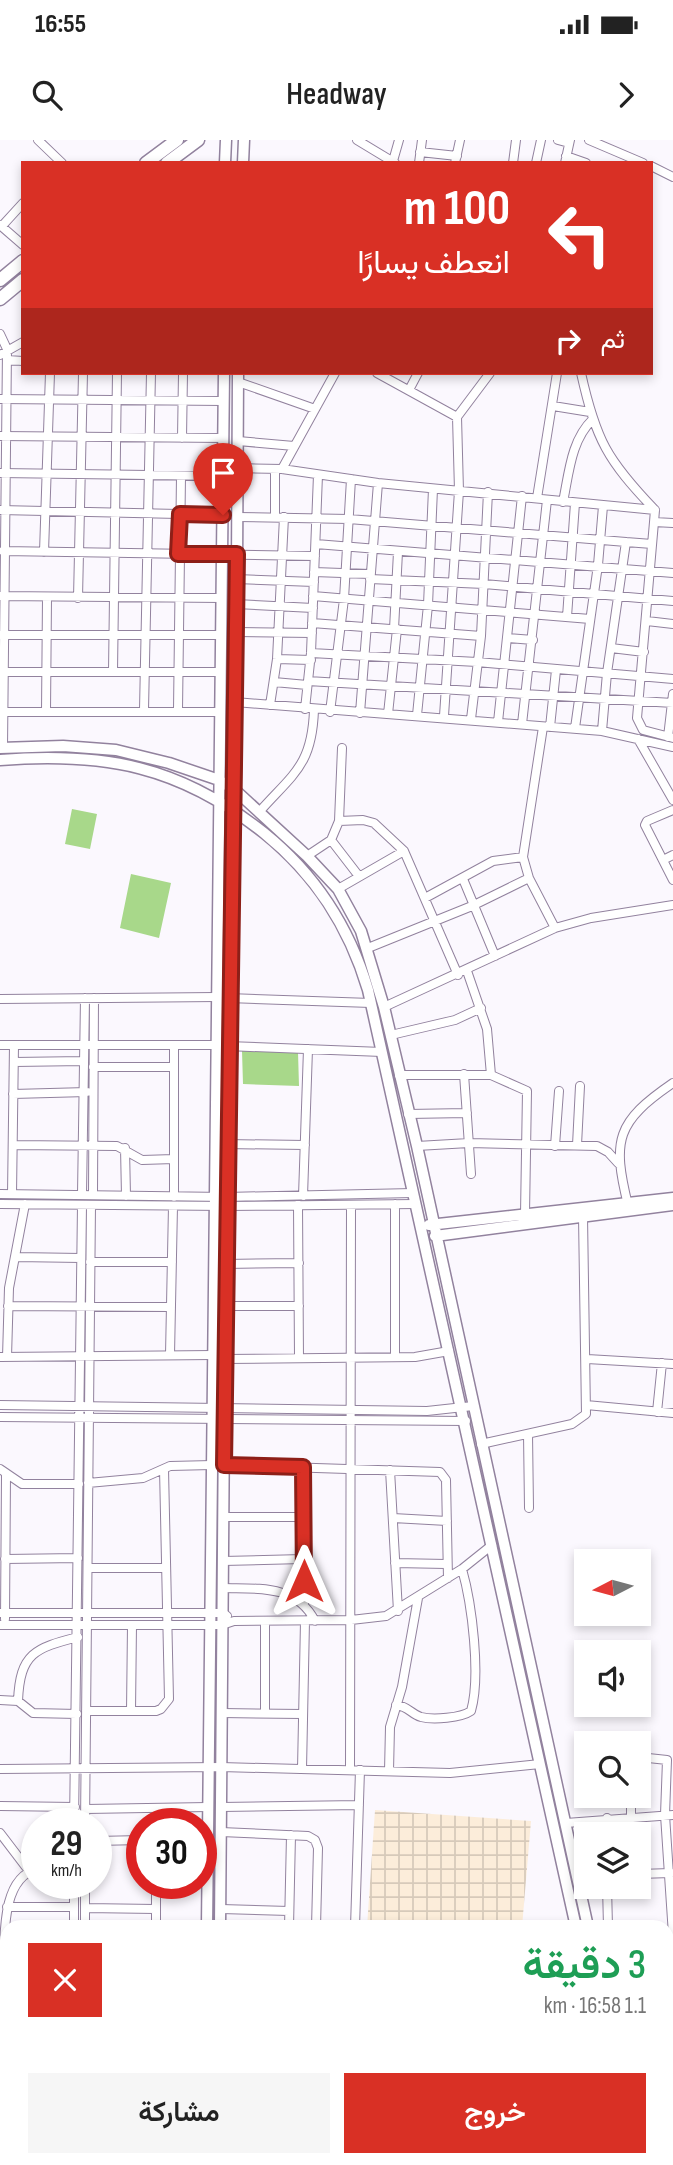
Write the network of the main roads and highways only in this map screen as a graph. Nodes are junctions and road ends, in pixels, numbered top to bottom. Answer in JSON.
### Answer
{"nodes":[{"id":1,"x":177,"y":140,"type":"edge"},
{"id":2,"x":198,"y":140,"type":"edge"},
{"id":3,"x":149,"y":161,"type":"edge"},
{"id":4,"x":170,"y":161,"type":"edge"},
{"id":5,"x":21,"y":263,"type":"edge"},
{"id":6,"x":0,"y":280,"type":"edge"},
{"id":7,"x":21,"y":283,"type":"edge"},
{"id":8,"x":0,"y":299,"type":"edge"}],
"edges":[{"from":1,"to":3,"type":"main road"},
{"from":2,"to":4,"type":"main road"},
{"from":5,"to":6,"type":"main road"},
{"from":7,"to":8,"type":"main road"}]}
